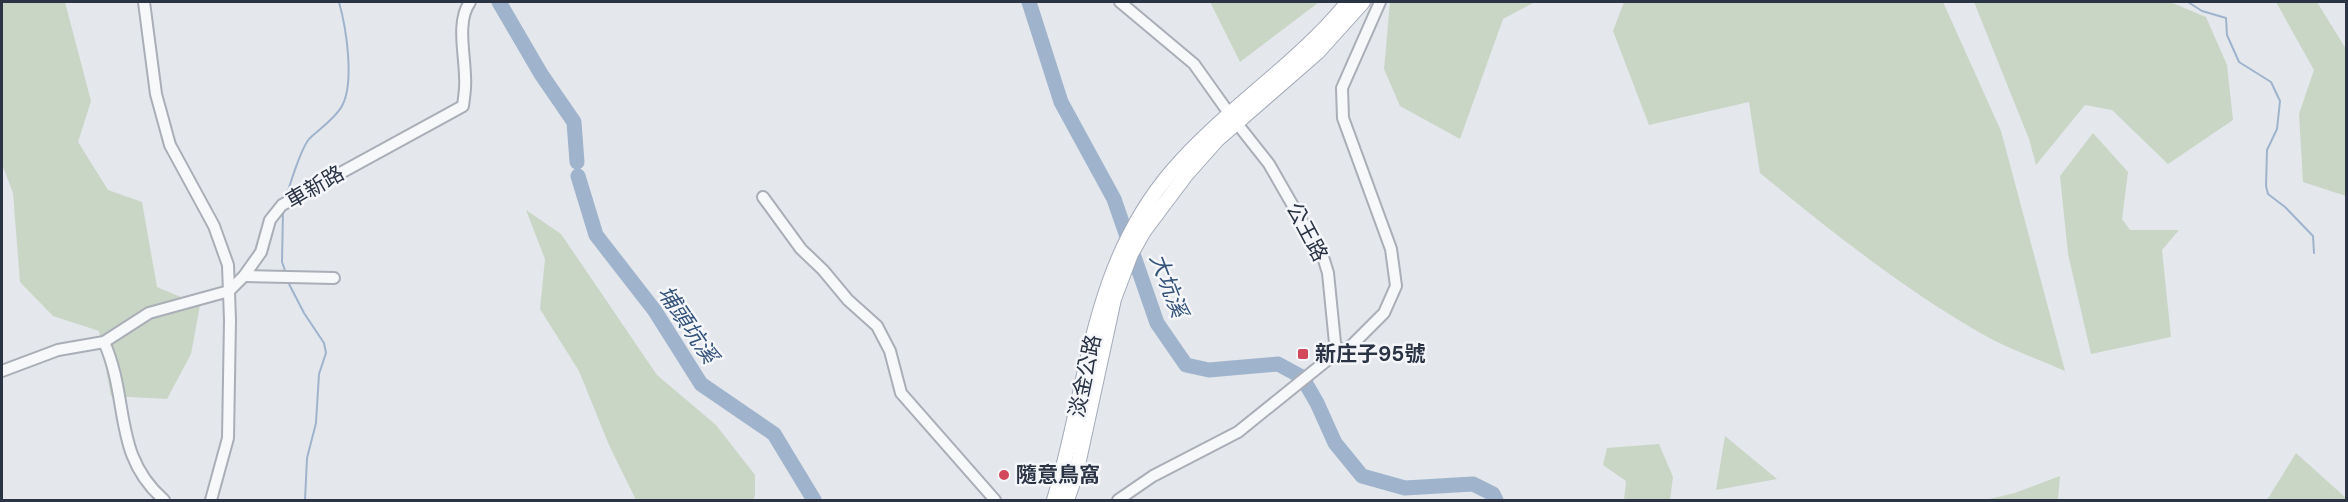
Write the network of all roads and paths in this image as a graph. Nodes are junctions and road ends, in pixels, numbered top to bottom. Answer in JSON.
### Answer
{"nodes":[{"id":1,"x":144,"y":2,"type":"edge"},
{"id":2,"x":470,"y":2,"type":"edge"},
{"id":3,"x":1120,"y":2,"type":"edge"},
{"id":4,"x":1348,"y":2,"type":"edge"},
{"id":5,"x":1363,"y":2,"type":"edge"},
{"id":6,"x":1380,"y":2,"type":"edge"},
{"id":7,"x":1244,"y":108,"type":"junction"},
{"id":8,"x":1226,"y":109,"type":"dead end"},
{"id":9,"x":1239,"y":126,"type":"dead end"},
{"id":10,"x":763,"y":197,"type":"dead end"},
{"id":11,"x":1123,"y":258,"type":"junction"},
{"id":12,"x":244,"y":276,"type":"junction"},
{"id":13,"x":334,"y":278,"type":"dead end"},
{"id":14,"x":229,"y":291,"type":"junction"},
{"id":15,"x":104,"y":342,"type":"junction"},
{"id":16,"x":1336,"y":353,"type":"junction"},
{"id":17,"x":2,"y":371,"type":"edge"},
{"id":18,"x":164,"y":501,"type":"edge"},
{"id":19,"x":211,"y":501,"type":"edge"},
{"id":20,"x":995,"y":501,"type":"edge"},
{"id":21,"x":1054,"y":501,"type":"edge"},
{"id":22,"x":1067,"y":501,"type":"edge"},
{"id":23,"x":1118,"y":501,"type":"edge"}],
"edges":[{"from":1,"to":14,"type":"street"},
{"from":2,"to":12,"type":"street","name":"車新路"},
{"from":3,"to":8,"type":"street"},
{"from":4,"to":7,"type":"main road"},
{"from":5,"to":7,"type":"main road"},
{"from":6,"to":16,"type":"street"},
{"from":7,"to":11,"type":"main road"},
{"from":9,"to":16,"type":"street","name":"公王路"},
{"from":10,"to":20,"type":"street"},
{"from":11,"to":21,"type":"main road","name":"淡金公路"},
{"from":11,"to":22,"type":"main road","name":"淡金公路"},
{"from":12,"to":13,"type":"street"},
{"from":12,"to":14,"type":"street","name":"車新路"},
{"from":14,"to":15,"type":"street","name":"車新路"},
{"from":14,"to":19,"type":"street"},
{"from":15,"to":17,"type":"street","name":"車新路"},
{"from":15,"to":18,"type":"street"},
{"from":16,"to":23,"type":"street"}]}
